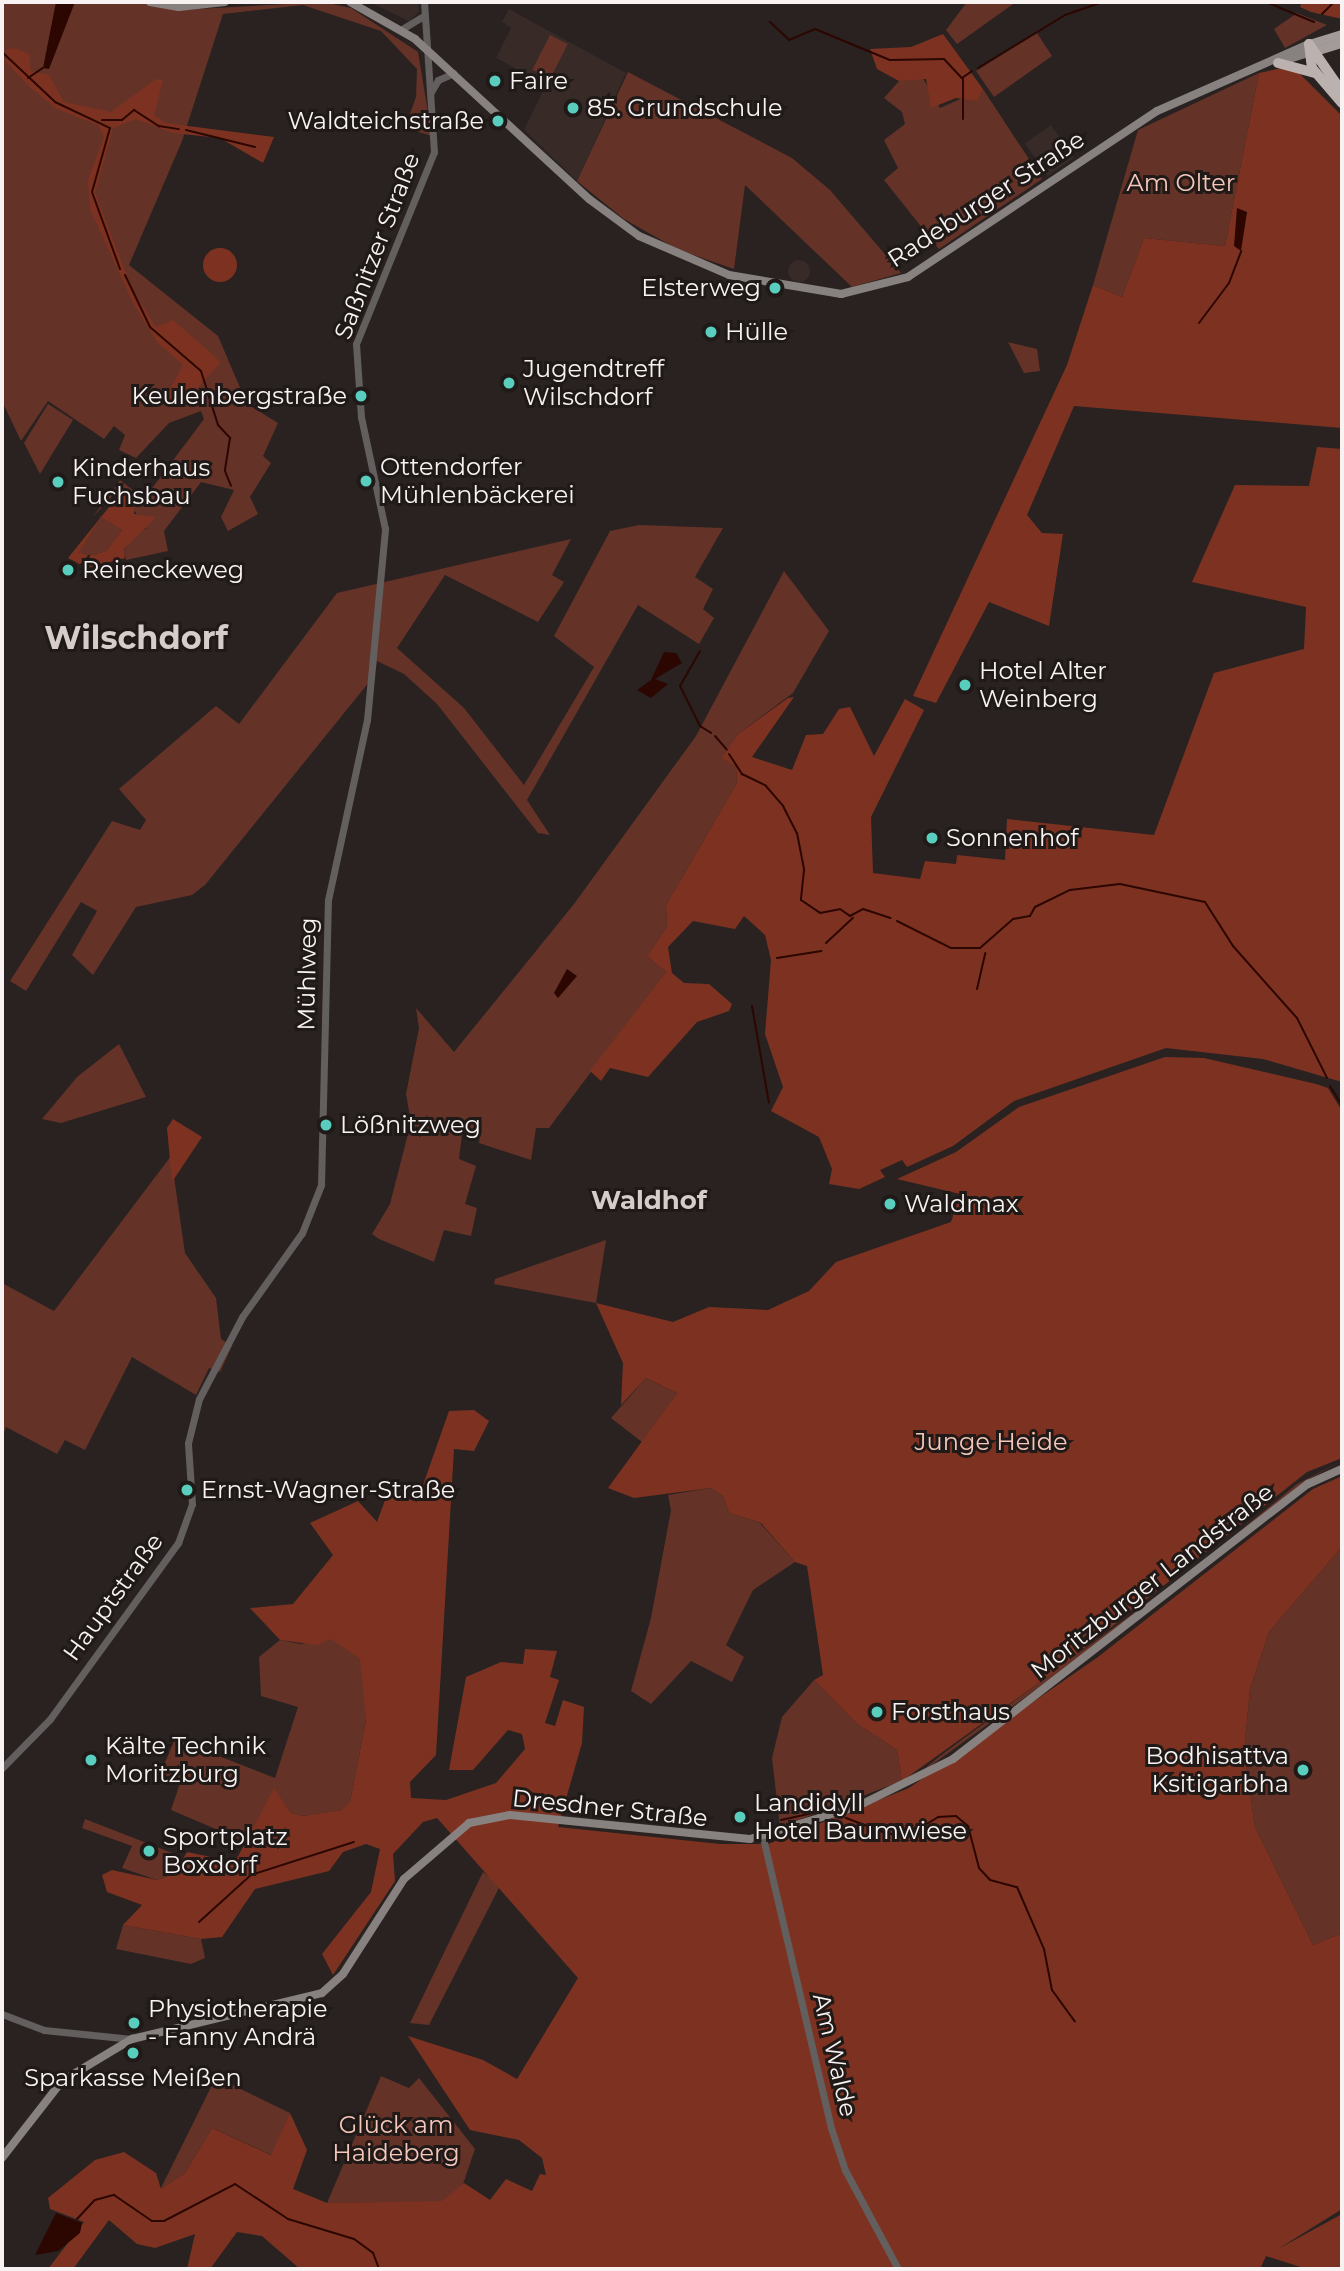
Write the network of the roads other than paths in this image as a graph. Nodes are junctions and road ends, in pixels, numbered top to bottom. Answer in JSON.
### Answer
{"nodes":[{"id":1,"x":150,"y":2,"type":"edge"},
{"id":2,"x":225,"y":2,"type":"edge"},
{"id":3,"x":350,"y":2,"type":"edge"},
{"id":4,"x":424,"y":2,"type":"edge"},
{"id":5,"x":425,"y":16,"type":"junction"},
{"id":6,"x":402,"y":29,"type":"junction"},
{"id":7,"x":1342,"y":34,"type":"edge"},
{"id":8,"x":1342,"y":43,"type":"edge"},
{"id":9,"x":427,"y":49,"type":"junction"},
{"id":10,"x":1311,"y":50,"type":"junction"},
{"id":11,"x":1279,"y":63,"type":"junction"},
{"id":12,"x":1257,"y":66,"type":"junction"},
{"id":13,"x":1315,"y":73,"type":"junction"},
{"id":14,"x":454,"y":74,"type":"junction"},
{"id":15,"x":1342,"y":92,"type":"edge"},
{"id":16,"x":431,"y":93,"type":"junction"},
{"id":17,"x":1342,"y":103,"type":"edge"},
{"id":18,"x":381,"y":580,"type":"joint"},
{"id":19,"x":224,"y":1347,"type":"joint"},
{"id":20,"x":1342,"y":1469,"type":"edge"},
{"id":21,"x":2,"y":1768,"type":"edge"},
{"id":22,"x":763,"y":1838,"type":"junction"},
{"id":23,"x":2,"y":2014,"type":"edge"},
{"id":24,"x":132,"y":2039,"type":"junction"},
{"id":25,"x":2,"y":2158,"type":"edge"},
{"id":26,"x":898,"y":2269,"type":"edge"}],
"edges":[{"from":1,"to":2,"type":"main road"},
{"from":3,"to":6,"type":"main road","name":"Radeburger Straße"},
{"from":4,"to":5,"type":"street","name":"Saßnitzer Straße"},
{"from":5,"to":6,"type":"street"},
{"from":5,"to":9,"type":"street","name":"Saßnitzer Straße"},
{"from":6,"to":9,"type":"main road","name":"Radeburger Straße"},
{"from":7,"to":10,"type":"main road","name":"Radeburger Straße"},
{"from":8,"to":10,"type":"main road","name":"Radeburger Straße"},
{"from":9,"to":14,"type":"main road","name":"Radeburger Straße"},
{"from":9,"to":16,"type":"street","name":"Saßnitzer Straße"},
{"from":10,"to":11,"type":"main road","name":"Radeburger Straße"},
{"from":10,"to":12,"type":"main road","name":"Radeburger Straße"},
{"from":10,"to":13,"type":"highway"},
{"from":10,"to":15,"type":"highway"},
{"from":11,"to":12,"type":"main road","name":"Radeburger Straße"},
{"from":11,"to":13,"type":"highway"},
{"from":12,"to":14,"type":"main road","name":"Radeburger Straße"},
{"from":13,"to":17,"type":"highway"},
{"from":14,"to":16,"type":"street"},
{"from":16,"to":18,"type":"street","name":"Saßnitzer Straße"},
{"from":18,"to":19,"type":"street","name":"Mühlweg"},
{"from":19,"to":21,"type":"street","name":"Hauptstraße"},
{"from":20,"to":22,"type":"main road","name":"Moritzburger Landstraße"},
{"from":22,"to":24,"type":"main road","name":"Dresdner Straße"},
{"from":22,"to":26,"type":"street","name":"Am Walde"},
{"from":23,"to":24,"type":"street"},
{"from":24,"to":25,"type":"main road","name":"Dresdner Straße"}]}
